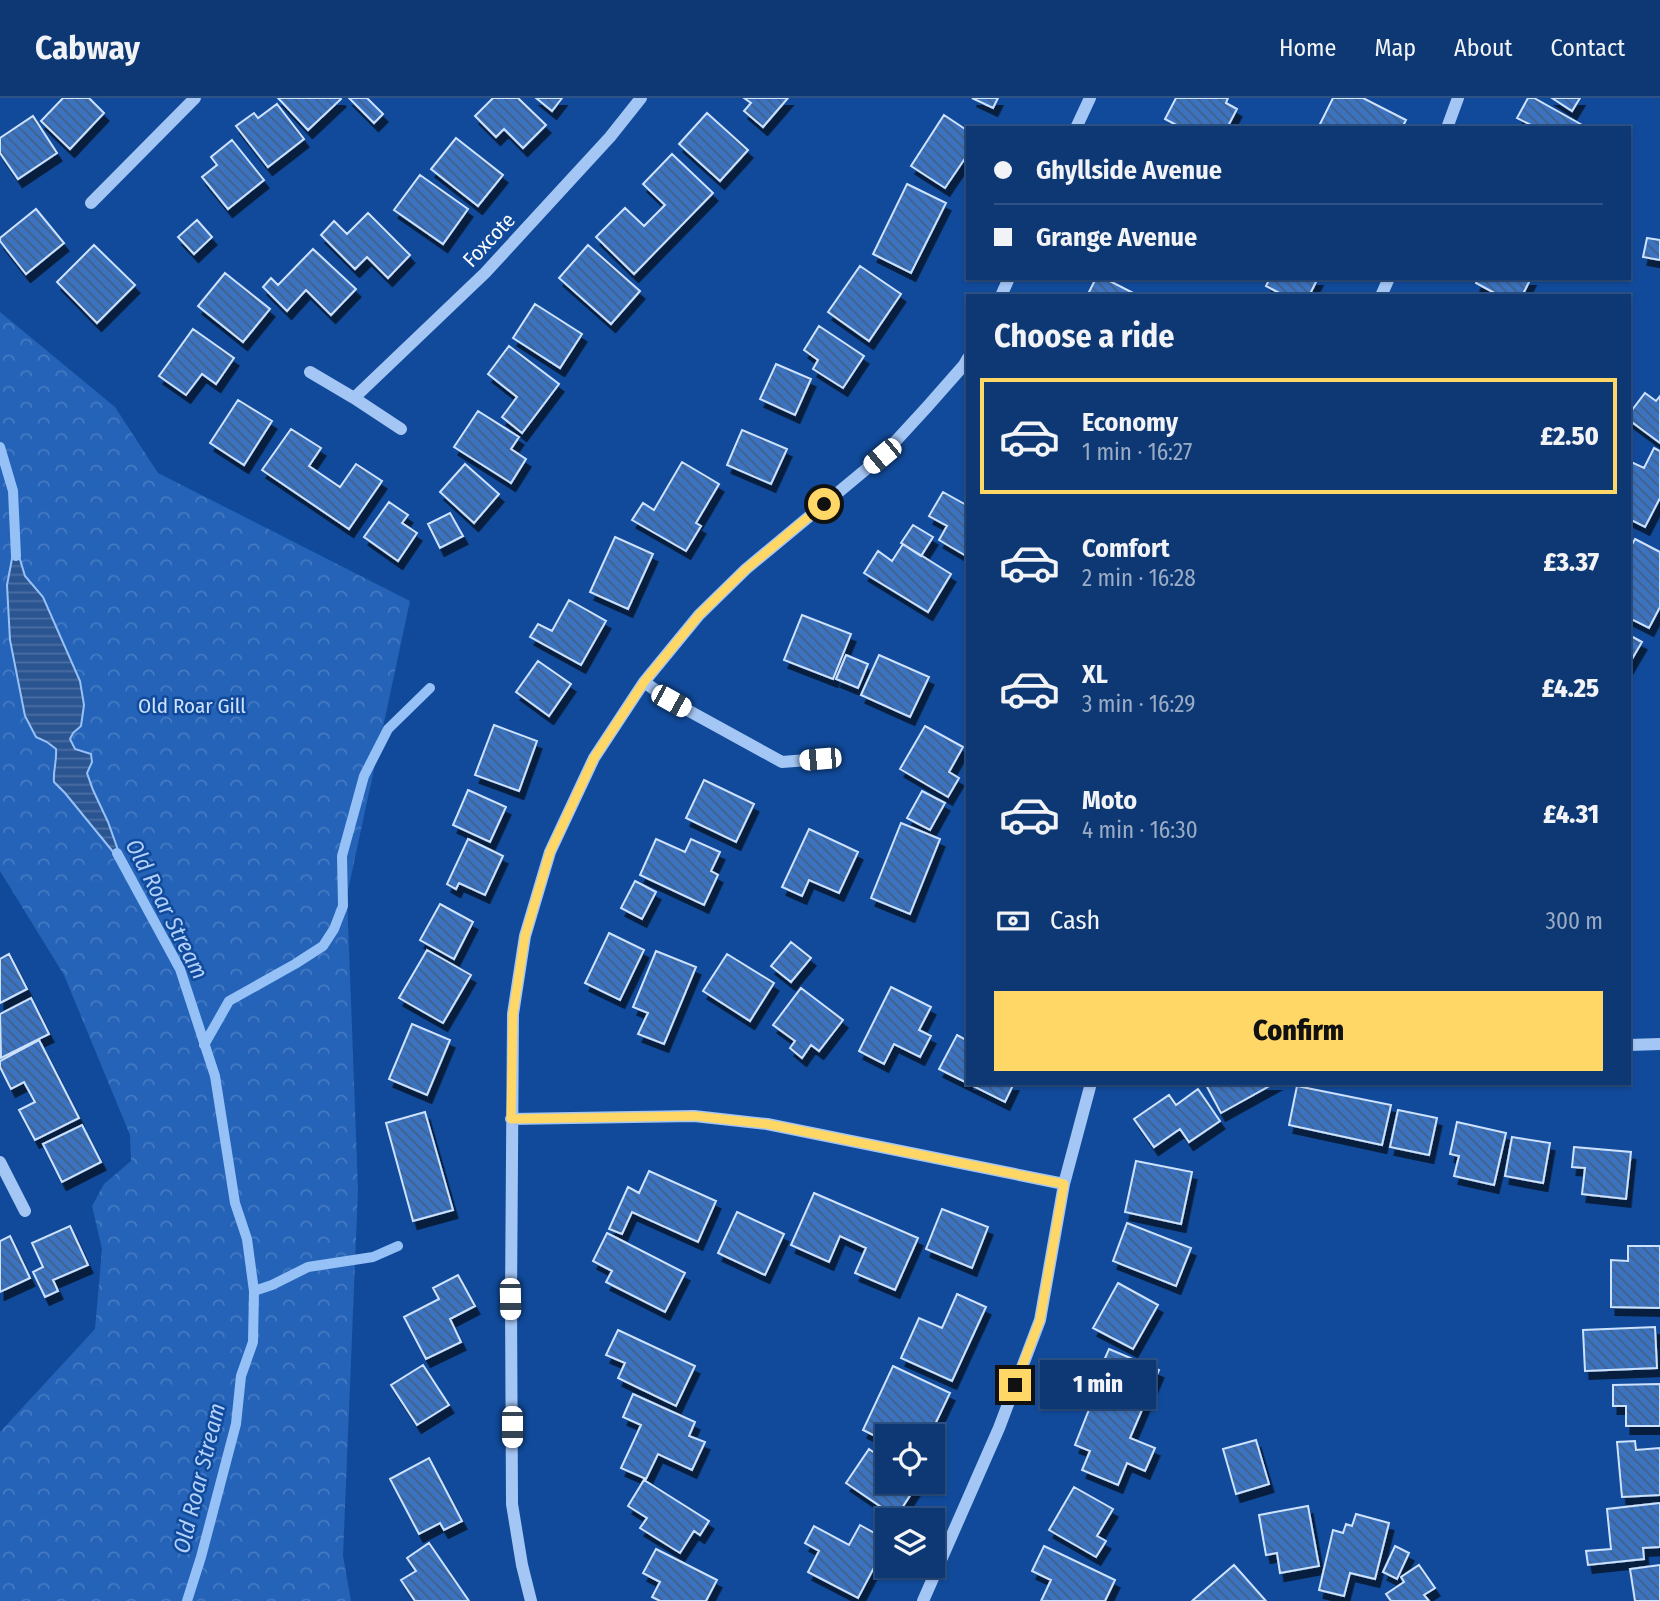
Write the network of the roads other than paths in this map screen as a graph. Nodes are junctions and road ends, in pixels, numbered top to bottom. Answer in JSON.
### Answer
{"nodes":[{"id":1,"x":195,"y":98,"type":"edge"},
{"id":2,"x":641,"y":98,"type":"edge"},
{"id":3,"x":1090,"y":98,"type":"edge"},
{"id":4,"x":1458,"y":98,"type":"edge"},
{"id":5,"x":1077,"y":126,"type":"edge"},
{"id":6,"x":1448,"y":126,"type":"edge"},
{"id":7,"x":91,"y":203,"type":"dead end"},
{"id":8,"x":966,"y":362,"type":"edge"},
{"id":9,"x":310,"y":372,"type":"dead end"},
{"id":10,"x":354,"y":398,"type":"junction"},
{"id":11,"x":401,"y":429,"type":"dead end"},
{"id":12,"x":644,"y":682,"type":"junction"},
{"id":13,"x":820,"y":759,"type":"dead end"},
{"id":14,"x":1660,"y":1044,"type":"edge"},
{"id":15,"x":1631,"y":1045,"type":"edge"},
{"id":16,"x":1090,"y":1085,"type":"edge"},
{"id":17,"x":511,"y":1119,"type":"junction"},
{"id":18,"x":0,"y":1162,"type":"edge"},
{"id":19,"x":1064,"y":1184,"type":"junction"},
{"id":20,"x":24,"y":1211,"type":"dead end"},
{"id":21,"x":531,"y":1601,"type":"edge"},
{"id":22,"x":923,"y":1601,"type":"edge"}],
"edges":[{"from":1,"to":7,"type":"street"},
{"from":2,"to":10,"type":"street","name":"Foxcote"},
{"from":3,"to":5,"type":"street"},
{"from":4,"to":6,"type":"street"},
{"from":8,"to":12,"type":"street"},
{"from":9,"to":10,"type":"street"},
{"from":10,"to":11,"type":"street"},
{"from":12,"to":13,"type":"street"},
{"from":12,"to":17,"type":"street"},
{"from":14,"to":15,"type":"street"},
{"from":16,"to":19,"type":"street"},
{"from":17,"to":19,"type":"street"},
{"from":17,"to":21,"type":"street"},
{"from":18,"to":20,"type":"street"},
{"from":19,"to":22,"type":"street"}]}
